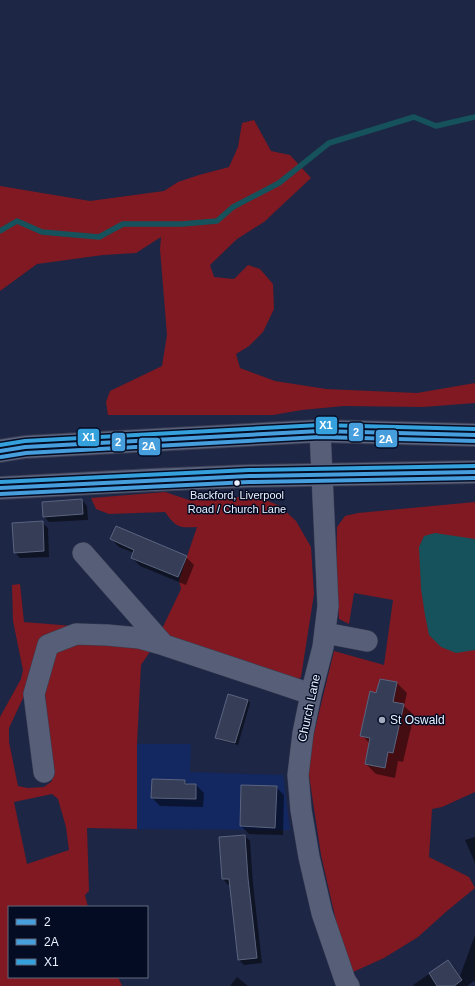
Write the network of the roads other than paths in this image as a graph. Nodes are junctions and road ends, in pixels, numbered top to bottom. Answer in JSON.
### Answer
{"nodes":[{"id":1,"x":320,"y":431,"type":"junction"},
{"id":2,"x":475,"y":435,"type":"edge"},
{"id":3,"x":0,"y":451,"type":"edge"},
{"id":4,"x":475,"y":472,"type":"edge"},
{"id":5,"x":322,"y":475,"type":"junction"},
{"id":6,"x":0,"y":488,"type":"edge"},
{"id":7,"x":83,"y":553,"type":"dead end"},
{"id":8,"x":325,"y":633,"type":"junction"},
{"id":9,"x":367,"y":641,"type":"dead end"},
{"id":10,"x":164,"y":645,"type":"junction"},
{"id":11,"x":311,"y":694,"type":"junction"},
{"id":12,"x":44,"y":772,"type":"dead end"},
{"id":13,"x":343,"y":984,"type":"edge"}],
"edges":[{"from":1,"to":2,"type":"highway"},
{"from":1,"to":3,"type":"highway"},
{"from":1,"to":5,"type":"street","name":"Church Lane"},
{"from":4,"to":5,"type":"highway"},
{"from":5,"to":6,"type":"highway"},
{"from":5,"to":8,"type":"street","name":"Church Lane"},
{"from":7,"to":10,"type":"street"},
{"from":8,"to":9,"type":"street"},
{"from":8,"to":11,"type":"street","name":"Church Lane"},
{"from":10,"to":11,"type":"street"},
{"from":10,"to":12,"type":"street"},
{"from":11,"to":13,"type":"street","name":"Church Lane"}]}
